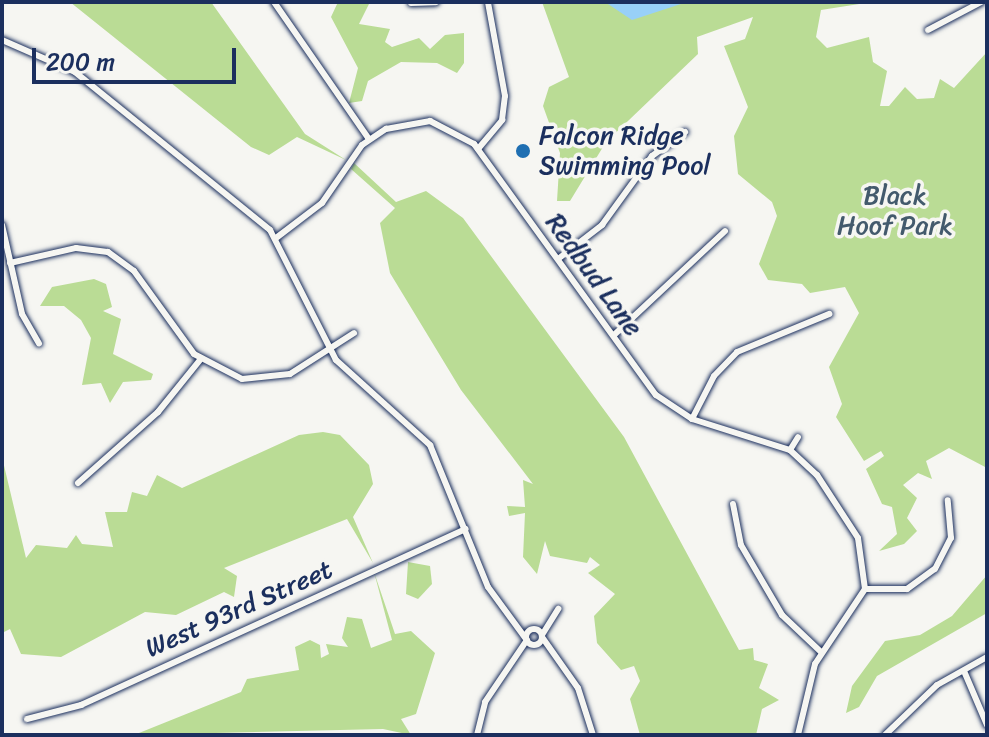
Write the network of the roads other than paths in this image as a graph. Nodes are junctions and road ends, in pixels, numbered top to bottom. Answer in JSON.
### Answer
{"nodes":[{"id":1,"x":274,"y":2,"type":"edge"},
{"id":2,"x":436,"y":2,"type":"edge"},
{"id":3,"x":488,"y":2,"type":"edge"},
{"id":4,"x":981,"y":2,"type":"edge"},
{"id":5,"x":411,"y":3,"type":"edge"},
{"id":6,"x":928,"y":30,"type":"dead end"},
{"id":7,"x":2,"y":40,"type":"edge"},
{"id":8,"x":685,"y":132,"type":"dead end"},
{"id":9,"x":369,"y":139,"type":"junction"},
{"id":10,"x":478,"y":149,"type":"junction"},
{"id":11,"x":2,"y":225,"type":"edge"},
{"id":12,"x":725,"y":231,"type":"dead end"},
{"id":13,"x":276,"y":238,"type":"junction"},
{"id":14,"x":558,"y":259,"type":"junction"},
{"id":15,"x":10,"y":263,"type":"junction"},
{"id":16,"x":829,"y":314,"type":"dead end"},
{"id":17,"x":354,"y":333,"type":"dead end"},
{"id":18,"x":614,"y":335,"type":"junction"},
{"id":19,"x":39,"y":343,"type":"dead end"},
{"id":20,"x":328,"y":350,"type":"junction"},
{"id":21,"x":200,"y":360,"type":"junction"},
{"id":22,"x":692,"y":419,"type":"junction"},
{"id":23,"x":798,"y":437,"type":"dead end"},
{"id":24,"x":790,"y":450,"type":"junction"},
{"id":25,"x":78,"y":483,"type":"dead end"},
{"id":26,"x":948,"y":500,"type":"dead end"},
{"id":27,"x":733,"y":504,"type":"dead end"},
{"id":28,"x":466,"y":529,"type":"junction"},
{"id":29,"x":865,"y":589,"type":"junction"},
{"id":30,"x":558,"y":609,"type":"dead end"},
{"id":31,"x":520,"y":627,"type":"junction"},
{"id":32,"x":538,"y":633,"type":"junction"},
{"id":33,"x":526,"y":640,"type":"junction"},
{"id":34,"x":536,"y":645,"type":"junction"},
{"id":35,"x":523,"y":652,"type":"junction"},
{"id":36,"x":552,"y":652,"type":"junction"},
{"id":37,"x":821,"y":652,"type":"junction"},
{"id":38,"x":987,"y":657,"type":"edge"},
{"id":39,"x":964,"y":671,"type":"junction"},
{"id":40,"x":27,"y":719,"type":"dead end"},
{"id":41,"x":987,"y":725,"type":"edge"},
{"id":42,"x":477,"y":735,"type":"edge"},
{"id":43,"x":593,"y":735,"type":"edge"},
{"id":44,"x":798,"y":735,"type":"edge"},
{"id":45,"x":885,"y":735,"type":"edge"}],
"edges":[{"from":1,"to":9,"type":"street"},
{"from":2,"to":5,"type":"street"},
{"from":3,"to":10,"type":"street"},
{"from":4,"to":6,"type":"street"},
{"from":7,"to":13,"type":"street"},
{"from":8,"to":14,"type":"street"},
{"from":9,"to":10,"type":"street"},
{"from":9,"to":13,"type":"street"},
{"from":10,"to":14,"type":"street","name":"Redbud Lane"},
{"from":11,"to":15,"type":"street"},
{"from":12,"to":18,"type":"street"},
{"from":13,"to":20,"type":"street"},
{"from":14,"to":18,"type":"street","name":"Redbud Lane"},
{"from":15,"to":19,"type":"street"},
{"from":15,"to":21,"type":"street"},
{"from":16,"to":22,"type":"street"},
{"from":17,"to":20,"type":"street"},
{"from":18,"to":22,"type":"street","name":"Redbud Lane"},
{"from":20,"to":21,"type":"street"},
{"from":20,"to":28,"type":"street"},
{"from":21,"to":25,"type":"street"},
{"from":22,"to":24,"type":"street","name":"Redbud Lane"},
{"from":23,"to":24,"type":"street"},
{"from":24,"to":29,"type":"street","name":"Redbud Lane"},
{"from":26,"to":29,"type":"street"},
{"from":27,"to":37,"type":"street"},
{"from":28,"to":31,"type":"street"},
{"from":28,"to":40,"type":"street","name":"West 93rd Street"},
{"from":29,"to":37,"type":"street"},
{"from":30,"to":32,"type":"street"},
{"from":31,"to":32,"type":"street"},
{"from":31,"to":33,"type":"street"},
{"from":32,"to":33,"type":"street"},
{"from":32,"to":34,"type":"street"},
{"from":32,"to":36,"type":"street"},
{"from":33,"to":34,"type":"street"},
{"from":33,"to":35,"type":"street"},
{"from":34,"to":35,"type":"street"},
{"from":34,"to":36,"type":"street"},
{"from":35,"to":42,"type":"street"},
{"from":36,"to":43,"type":"street"},
{"from":37,"to":44,"type":"street"},
{"from":38,"to":39,"type":"street"},
{"from":39,"to":41,"type":"street"},
{"from":39,"to":45,"type":"street"}]}
